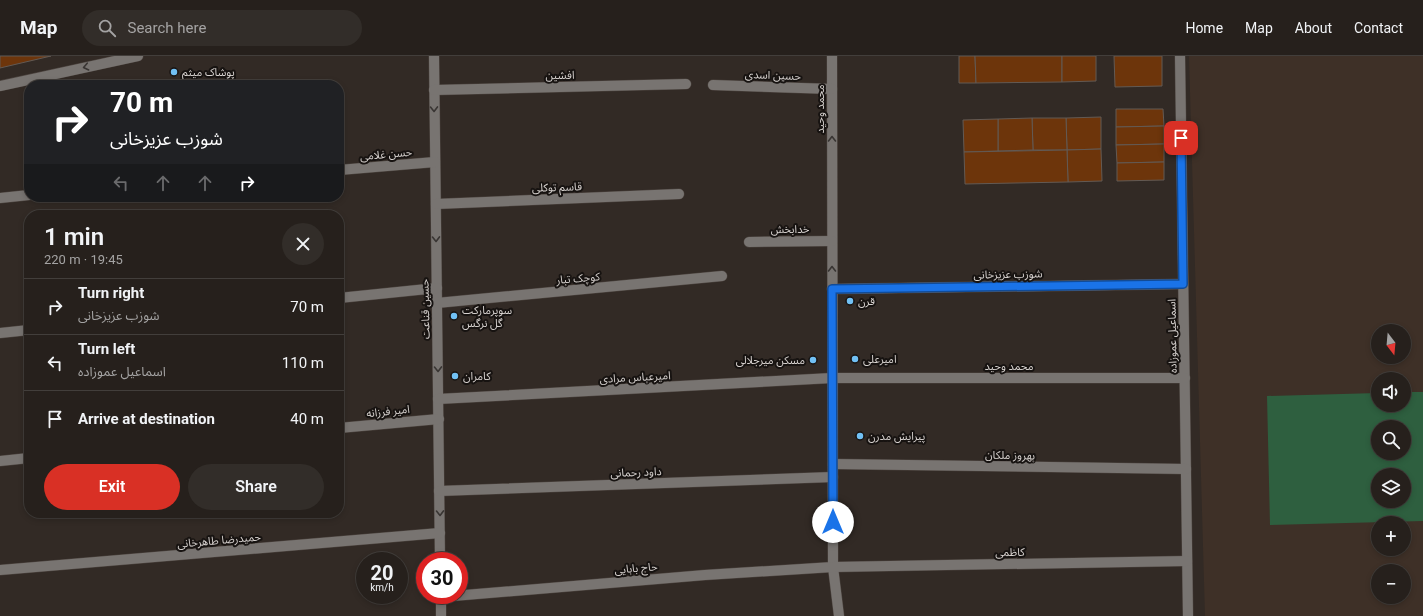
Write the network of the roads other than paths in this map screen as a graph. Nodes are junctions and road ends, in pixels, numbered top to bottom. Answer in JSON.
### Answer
{"nodes":[{"id":1,"x":138,"y":56,"type":"edge"},
{"id":2,"x":434,"y":56,"type":"edge"},
{"id":3,"x":832,"y":56,"type":"edge"},
{"id":4,"x":1180,"y":56,"type":"edge"},
{"id":5,"x":28,"y":80,"type":"edge"},
{"id":6,"x":24,"y":81,"type":"edge"},
{"id":7,"x":686,"y":84,"type":"dead end"},
{"id":8,"x":713,"y":85,"type":"dead end"},
{"id":9,"x":0,"y":86,"type":"edge"},
{"id":10,"x":832,"y":89,"type":"junction"},
{"id":11,"x":434,"y":90,"type":"junction"},
{"id":12,"x":435,"y":162,"type":"junction"},
{"id":13,"x":344,"y":170,"type":"edge"},
{"id":14,"x":679,"y":194,"type":"dead end"},
{"id":15,"x":24,"y":196,"type":"edge"},
{"id":16,"x":0,"y":198,"type":"edge"},
{"id":17,"x":436,"y":204,"type":"junction"},
{"id":18,"x":832,"y":241,"type":"junction"},
{"id":19,"x":749,"y":242,"type":"dead end"},
{"id":20,"x":722,"y":276,"type":"dead end"},
{"id":21,"x":1183,"y":284,"type":"junction"},
{"id":22,"x":437,"y":288,"type":"junction"},
{"id":23,"x":832,"y":289,"type":"junction"},
{"id":24,"x":344,"y":297,"type":"edge"},
{"id":25,"x":437,"y":303,"type":"junction"},
{"id":26,"x":24,"y":331,"type":"edge"},
{"id":27,"x":0,"y":333,"type":"edge"},
{"id":28,"x":832,"y":378,"type":"junction"},
{"id":29,"x":1185,"y":378,"type":"junction"},
{"id":30,"x":438,"y":399,"type":"junction"},
{"id":31,"x":439,"y":418,"type":"junction"},
{"id":32,"x":344,"y":428,"type":"edge"},
{"id":33,"x":24,"y":459,"type":"edge"},
{"id":34,"x":0,"y":461,"type":"edge"},
{"id":35,"x":833,"y":464,"type":"junction"},
{"id":36,"x":1186,"y":469,"type":"junction"},
{"id":37,"x":832,"y":477,"type":"junction"},
{"id":38,"x":439,"y":491,"type":"junction"},
{"id":39,"x":440,"y":533,"type":"junction"},
{"id":40,"x":440,"y":552,"type":"edge"},
{"id":41,"x":1188,"y":561,"type":"junction"},
{"id":42,"x":833,"y":567,"type":"junction"},
{"id":43,"x":0,"y":570,"type":"edge"},
{"id":44,"x":468,"y":594,"type":"edge"},
{"id":45,"x":441,"y":604,"type":"edge"},
{"id":46,"x":441,"y":616,"type":"edge"},
{"id":47,"x":839,"y":616,"type":"edge"},
{"id":48,"x":1188,"y":616,"type":"edge"}],
"edges":[{"from":1,"to":5,"type":"street","one_way":true},
{"from":2,"to":11,"type":"street","name":"حسین قناعت"},
{"from":3,"to":10,"type":"street","name":"محمد وحید"},
{"from":4,"to":21,"type":"street","name":"اسماعیل عموزاده"},
{"from":6,"to":9,"type":"street","one_way":true},
{"from":7,"to":11,"type":"street","name":"افشین"},
{"from":8,"to":10,"type":"street","name":"حسین اسدی"},
{"from":18,"to":10,"type":"street","name":"محمد وحید","one_way":true},
{"from":11,"to":12,"type":"street","name":"حسین قناعت","one_way":true},
{"from":12,"to":13,"type":"street","name":"حسن غلامی"},
{"from":12,"to":17,"type":"street","name":"حسین قناعت"},
{"from":14,"to":17,"type":"street","name":"قاسم توکلی"},
{"from":15,"to":16,"type":"street"},
{"from":17,"to":22,"type":"street","name":"حسین قناعت","one_way":true},
{"from":18,"to":19,"type":"street","name":"خدابخش"},
{"from":23,"to":18,"type":"street","name":"محمد وحید","one_way":true},
{"from":20,"to":25,"type":"street","name":"کوچک تبار"},
{"from":21,"to":23,"type":"street","name":"شوزب عزیزخانی"},
{"from":21,"to":29,"type":"street","name":"اسماعیل عموزاده"},
{"from":22,"to":24,"type":"street"},
{"from":22,"to":25,"type":"street","name":"حسین قناعت"},
{"from":23,"to":28,"type":"street","name":"محمد وحید"},
{"from":25,"to":30,"type":"street","name":"حسین قناعت","one_way":true},
{"from":26,"to":27,"type":"street"},
{"from":28,"to":29,"type":"street","name":"محمد وحید"},
{"from":28,"to":30,"type":"street","name":"امیرعباس مرادی"},
{"from":28,"to":35,"type":"street","name":"محمد وحید"},
{"from":29,"to":36,"type":"street","name":"اسماعیل عموزاده"},
{"from":30,"to":31,"type":"street","name":"حسین قناعت"},
{"from":31,"to":32,"type":"street","name":"امیر فرزانه"},
{"from":31,"to":38,"type":"street","name":"حسین قناعت"},
{"from":33,"to":34,"type":"street"},
{"from":35,"to":36,"type":"street","name":"بهروز ملکان"},
{"from":35,"to":37,"type":"street","name":"محمد وحید"},
{"from":36,"to":41,"type":"street","name":"اسماعیل عموزاده"},
{"from":37,"to":38,"type":"street","name":"داود رحمانی"},
{"from":37,"to":42,"type":"street","name":"محمد وحید"},
{"from":38,"to":39,"type":"street","name":"حسین قناعت","one_way":true},
{"from":39,"to":40,"type":"street","name":"حسین قناعت"},
{"from":39,"to":43,"type":"street","name":"حمیدرضا طاهرخانی"},
{"from":41,"to":42,"type":"street","name":"کاظمی"},
{"from":41,"to":48,"type":"street","name":"اسماعیل عموزاده"},
{"from":42,"to":44,"type":"street","name":"حاج بابایی"},
{"from":42,"to":47,"type":"street","name":"محمد وحید"},
{"from":45,"to":46,"type":"street"}]}
